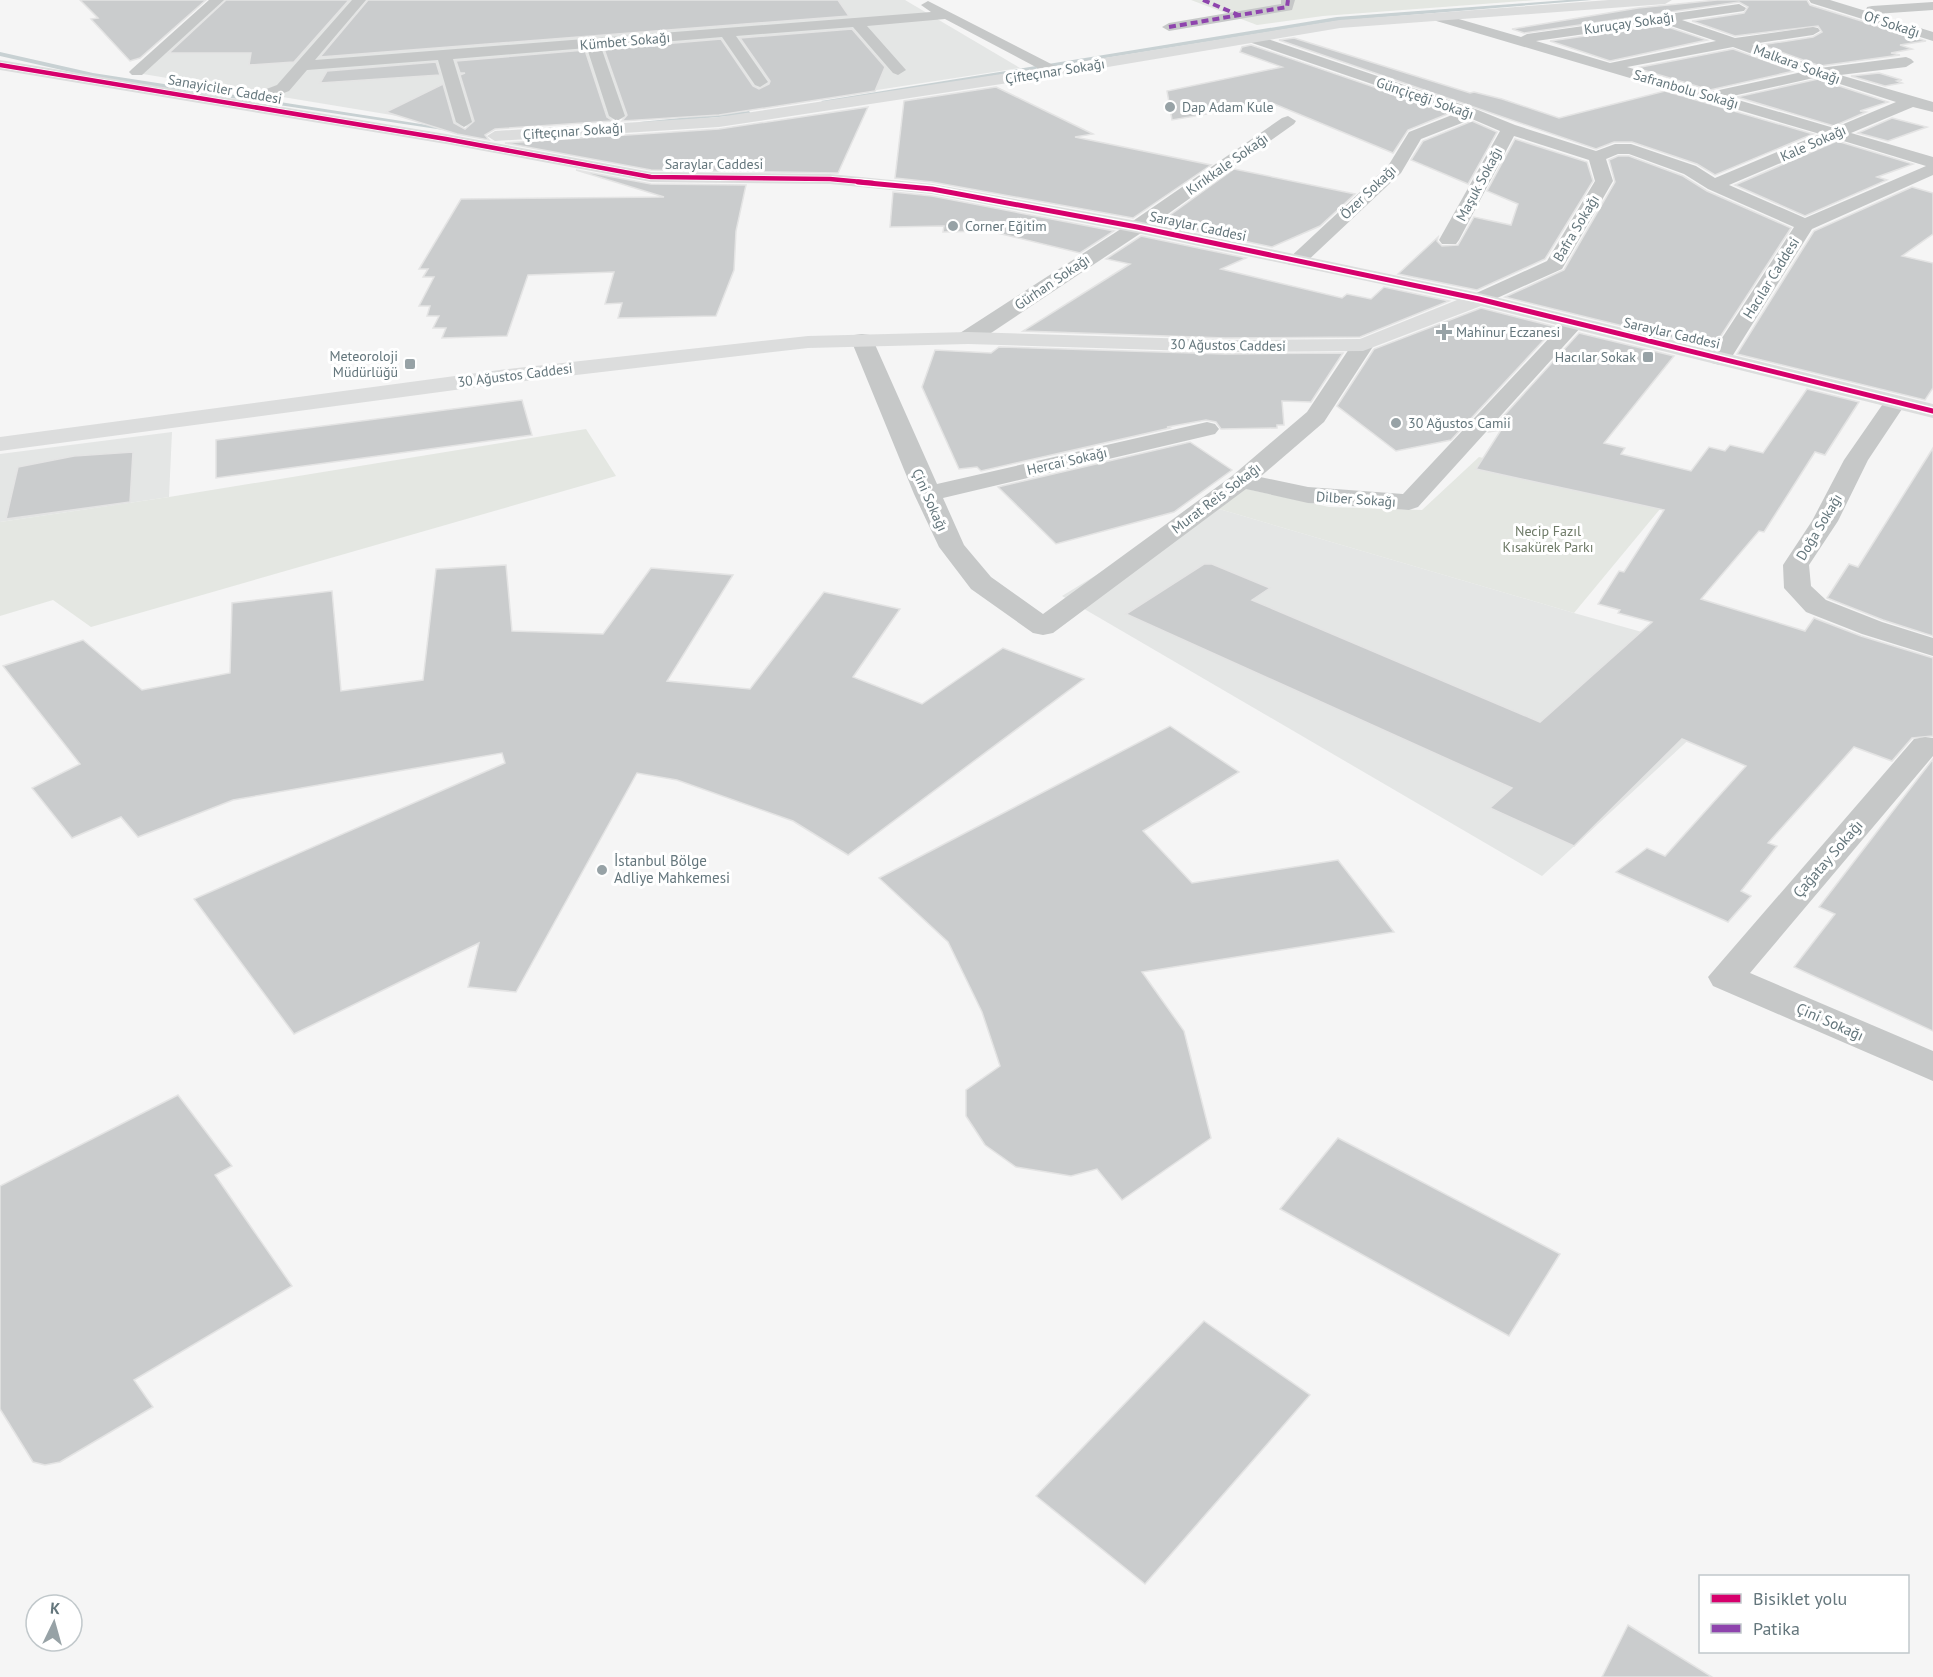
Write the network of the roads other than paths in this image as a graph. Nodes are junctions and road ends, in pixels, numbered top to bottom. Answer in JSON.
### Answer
{"nodes":[{"id":1,"x":217,"y":0,"type":"edge"},
{"id":2,"x":360,"y":0,"type":"edge"},
{"id":3,"x":919,"y":0,"type":"edge"},
{"id":4,"x":1203,"y":0,"type":"edge"},
{"id":5,"x":1288,"y":0,"type":"edge"},
{"id":6,"x":1665,"y":0,"type":"edge"},
{"id":7,"x":1816,"y":0,"type":"edge"},
{"id":8,"x":1933,"y":6,"type":"edge"},
{"id":9,"x":1739,"y":8,"type":"dead end"},
{"id":10,"x":1854,"y":12,"type":"junction"},
{"id":11,"x":947,"y":15,"type":"junction"},
{"id":12,"x":1241,"y":16,"type":"junction"},
{"id":13,"x":1438,"y":17,"type":"junction"},
{"id":14,"x":1661,"y":18,"type":"junction"},
{"id":15,"x":857,"y":23,"type":"junction"},
{"id":16,"x":1169,"y":27,"type":"dead end"},
{"id":17,"x":1813,"y":31,"type":"dead end"},
{"id":18,"x":727,"y":33,"type":"junction"},
{"id":19,"x":1933,"y":37,"type":"edge"},
{"id":20,"x":1254,"y":39,"type":"junction"},
{"id":21,"x":1520,"y":39,"type":"junction"},
{"id":22,"x":1737,"y":42,"type":"junction"},
{"id":23,"x":593,"y":44,"type":"junction"},
{"id":24,"x":444,"y":56,"type":"junction"},
{"id":25,"x":1906,"y":62,"type":"dead end"},
{"id":26,"x":0,"y":65,"type":"edge"},
{"id":27,"x":302,"y":66,"type":"junction"},
{"id":28,"x":1608,"y":66,"type":"junction"},
{"id":29,"x":898,"y":70,"type":"dead end"},
{"id":30,"x":1054,"y":71,"type":"junction"},
{"id":31,"x":137,"y":72,"type":"dead end"},
{"id":32,"x":1817,"y":73,"type":"junction"},
{"id":33,"x":760,"y":82,"type":"dead end"},
{"id":34,"x":1710,"y":95,"type":"junction"},
{"id":35,"x":1912,"y":101,"type":"junction"},
{"id":36,"x":238,"y":105,"type":"junction"},
{"id":37,"x":1933,"y":106,"type":"edge"},
{"id":38,"x":1472,"y":113,"type":"junction"},
{"id":39,"x":617,"y":116,"type":"dead end"},
{"id":40,"x":1288,"y":121,"type":"dead end"},
{"id":41,"x":464,"y":122,"type":"dead end"},
{"id":42,"x":1509,"y":129,"type":"junction"},
{"id":43,"x":1835,"y":132,"type":"junction"},
{"id":44,"x":446,"y":139,"type":"junction"},
{"id":45,"x":1597,"y":157,"type":"junction"},
{"id":46,"x":1933,"y":162,"type":"edge"},
{"id":47,"x":1933,"y":169,"type":"edge"},
{"id":48,"x":1714,"y":185,"type":"junction"},
{"id":49,"x":1805,"y":225,"type":"junction"},
{"id":50,"x":1137,"y":227,"type":"junction"},
{"id":51,"x":1449,"y":240,"type":"dead end"},
{"id":52,"x":1296,"y":261,"type":"junction"},
{"id":53,"x":1479,"y":299,"type":"junction"},
{"id":54,"x":1574,"y":323,"type":"junction"},
{"id":55,"x":968,"y":338,"type":"junction"},
{"id":56,"x":861,"y":340,"type":"junction"},
{"id":57,"x":1364,"y":345,"type":"junction"},
{"id":58,"x":1720,"y":358,"type":"junction"},
{"id":59,"x":1894,"y":403,"type":"junction"},
{"id":60,"x":1933,"y":411,"type":"edge"},
{"id":61,"x":64,"y":429,"type":"junction"},
{"id":62,"x":1207,"y":429,"type":"dead end"},
{"id":63,"x":0,"y":432,"type":"edge"},
{"id":64,"x":0,"y":444,"type":"edge"},
{"id":65,"x":1241,"y":481,"type":"junction"},
{"id":66,"x":927,"y":494,"type":"junction"},
{"id":67,"x":1043,"y":627,"type":"joint"},
{"id":68,"x":1933,"y":646,"type":"edge"},
{"id":69,"x":1933,"y":747,"type":"edge"},
{"id":70,"x":1726,"y":977,"type":"joint"},
{"id":71,"x":1933,"y":1067,"type":"edge"}],
"edges":[{"from":1,"to":31,"type":"street"},
{"from":2,"to":27,"type":"street"},
{"from":3,"to":11,"type":"street"},
{"from":4,"to":12,"type":"street"},
{"from":5,"to":12,"type":"street"},
{"from":6,"to":13,"type":"street","name":"Çifteçınar Sokağı"},
{"from":7,"to":10,"type":"street","name":"Of Sokağı"},
{"from":8,"to":10,"type":"street"},
{"from":9,"to":14,"type":"street","name":"Kuruçay Sokağı"},
{"from":10,"to":19,"type":"street","name":"Of Sokağı"},
{"from":11,"to":15,"type":"street","name":"Kümbet Sokağı"},
{"from":11,"to":30,"type":"street"},
{"from":12,"to":16,"type":"street"},
{"from":13,"to":20,"type":"street","name":"Çifteçınar Sokağı"},
{"from":13,"to":21,"type":"street","name":"Safranbolu Sokağı"},
{"from":14,"to":21,"type":"street","name":"Kuruçay Sokağı"},
{"from":14,"to":22,"type":"street","name":"Malkara Sokağı"},
{"from":15,"to":18,"type":"street","name":"Kümbet Sokağı"},
{"from":15,"to":29,"type":"street"},
{"from":17,"to":22,"type":"street"},
{"from":18,"to":23,"type":"street","name":"Kümbet Sokağı"},
{"from":18,"to":33,"type":"street"},
{"from":20,"to":30,"type":"street","name":"Çifteçınar Sokağı"},
{"from":20,"to":38,"type":"street","name":"Günçiçeği Sokağı"},
{"from":21,"to":28,"type":"street","name":"Safranbolu Sokağı"},
{"from":22,"to":28,"type":"street"},
{"from":22,"to":32,"type":"street","name":"Malkara Sokağı"},
{"from":23,"to":24,"type":"street","name":"Kümbet Sokağı"},
{"from":23,"to":39,"type":"street"},
{"from":24,"to":27,"type":"street","name":"Kümbet Sokağı"},
{"from":24,"to":41,"type":"street"},
{"from":25,"to":32,"type":"street"},
{"from":26,"to":36,"type":"street","name":"Sanayiciler Caddesi"},
{"from":27,"to":36,"type":"street"},
{"from":28,"to":34,"type":"street","name":"Safranbolu Sokağı"},
{"from":30,"to":44,"type":"street","name":"Çifteçınar Sokağı"},
{"from":32,"to":34,"type":"street"},
{"from":32,"to":35,"type":"street","name":"Malkara Sokağı"},
{"from":34,"to":43,"type":"street","name":"Safranbolu Sokağı"},
{"from":35,"to":37,"type":"street","name":"Malkara Sokağı"},
{"from":35,"to":43,"type":"street","name":"Kale Sokağı"},
{"from":36,"to":44,"type":"street","name":"Sanayiciler Caddesi"},
{"from":38,"to":42,"type":"street","name":"Günçiçeği Sokağı"},
{"from":38,"to":52,"type":"street","name":"Özer Sokağı"},
{"from":40,"to":50,"type":"street","name":"Kırıkkale Sokağı"},
{"from":42,"to":45,"type":"street","name":"Günçiçeği Sokağı"},
{"from":42,"to":51,"type":"street","name":"Maşuk Sokağı"},
{"from":43,"to":46,"type":"street","name":"Safranbolu Sokağı"},
{"from":43,"to":48,"type":"street","name":"Kale Sokağı"},
{"from":44,"to":50,"type":"street","name":"Saraylar Caddesi"},
{"from":45,"to":48,"type":"street"},
{"from":45,"to":53,"type":"street","name":"Bafra Sokağı"},
{"from":47,"to":49,"type":"street","name":"Hacılar Caddesi"},
{"from":48,"to":49,"type":"street"},
{"from":49,"to":58,"type":"street","name":"Hacılar Caddesi"},
{"from":50,"to":52,"type":"street","name":"Saraylar Caddesi"},
{"from":50,"to":55,"type":"street","name":"Gürhan Sokağı"},
{"from":52,"to":53,"type":"street","name":"Saraylar Caddesi"},
{"from":53,"to":54,"type":"street","name":"Saraylar Caddesi"},
{"from":53,"to":57,"type":"street","name":"30 Ağustos Caddesi"},
{"from":54,"to":58,"type":"street","name":"Saraylar Caddesi"},
{"from":54,"to":65,"type":"street","name":"Dilber Sokağı"},
{"from":55,"to":56,"type":"street","name":"30 Ağustos Caddesi"},
{"from":55,"to":57,"type":"street","name":"30 Ağustos Caddesi"},
{"from":55,"to":61,"type":"street","name":"30 Ağustos Caddesi"},
{"from":56,"to":61,"type":"street","name":"30 Ağustos Caddesi"},
{"from":56,"to":66,"type":"street","name":"Çini Sokağı"},
{"from":57,"to":65,"type":"street","name":"Murat Reis Sokağı"},
{"from":58,"to":59,"type":"street","name":"Saraylar Caddesi"},
{"from":59,"to":60,"type":"street","name":"Saraylar Caddesi"},
{"from":59,"to":68,"type":"street","name":"Doğa Sokağı"},
{"from":61,"to":63,"type":"street","name":"30 Ağustos Caddesi"},
{"from":61,"to":64,"type":"street","name":"30 Ağustos Caddesi"},
{"from":62,"to":66,"type":"street","name":"Hercai Sokağı"},
{"from":65,"to":67,"type":"street","name":"Murat Reis Sokağı"},
{"from":66,"to":67,"type":"street","name":"Çini Sokağı"},
{"from":69,"to":70,"type":"street","name":"Çağatay Sokağı"},
{"from":70,"to":71,"type":"street","name":"Çini Sokağı"}]}
